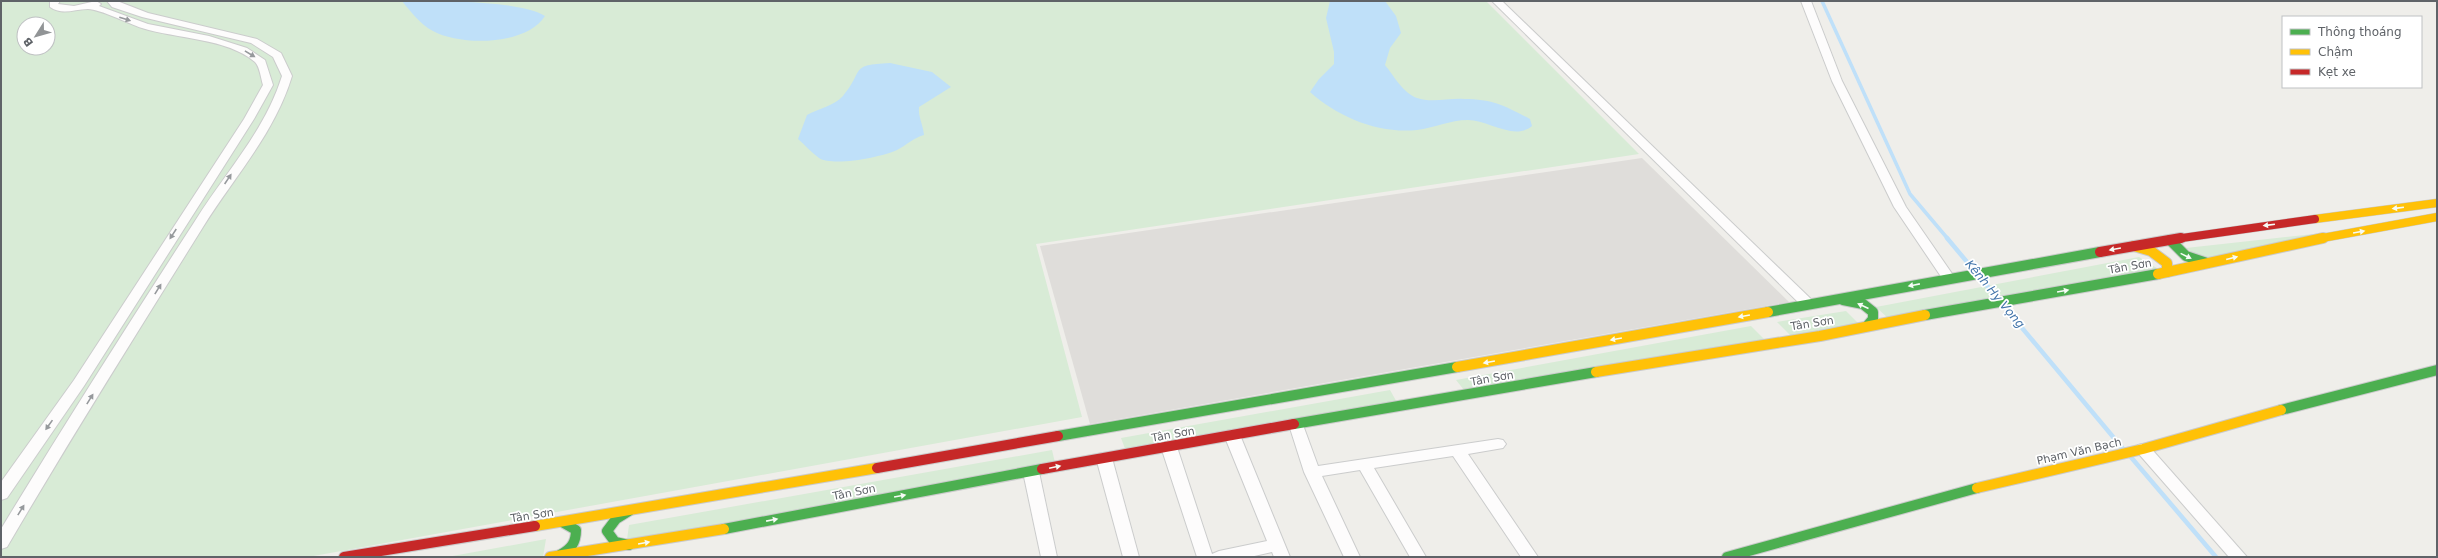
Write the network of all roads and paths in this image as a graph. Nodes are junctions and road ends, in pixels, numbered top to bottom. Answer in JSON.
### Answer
{"nodes":[{"id":1,"x":55,"y":1,"type":"edge"},
{"id":2,"x":103,"y":1,"type":"edge"},
{"id":3,"x":112,"y":1,"type":"edge"},
{"id":4,"x":1497,"y":1,"type":"edge"},
{"id":5,"x":1806,"y":1,"type":"edge"},
{"id":6,"x":89,"y":6,"type":"junction"},
{"id":7,"x":195,"y":26,"type":"junction"},
{"id":8,"x":180,"y":33,"type":"junction"},
{"id":9,"x":285,"y":69,"type":"junction"},
{"id":10,"x":265,"y":74,"type":"junction"},
{"id":11,"x":270,"y":117,"type":"junction"},
{"id":12,"x":249,"y":119,"type":"junction"},
{"id":13,"x":2434,"y":204,"type":"edge"},
{"id":14,"x":206,"y":212,"type":"junction"},
{"id":15,"x":186,"y":214,"type":"junction"},
{"id":16,"x":2437,"y":217,"type":"edge"},
{"id":17,"x":2170,"y":240,"type":"junction"},
{"id":18,"x":2133,"y":246,"type":"junction"},
{"id":19,"x":2207,"y":263,"type":"junction"},
{"id":20,"x":171,"y":268,"type":"junction"},
{"id":21,"x":149,"y":272,"type":"junction"},
{"id":22,"x":2167,"y":272,"type":"junction"},
{"id":23,"x":1951,"y":278,"type":"junction"},
{"id":24,"x":1836,"y":299,"type":"junction"},
{"id":25,"x":1808,"y":304,"type":"junction"},
{"id":26,"x":1772,"y":311,"type":"junction"},
{"id":27,"x":1763,"y":322,"type":"dead end"},
{"id":28,"x":1868,"y":325,"type":"junction"},
{"id":29,"x":1779,"y":334,"type":"dead end"},
{"id":30,"x":1793,"y":338,"type":"junction"},
{"id":31,"x":120,"y":351,"type":"junction"},
{"id":32,"x":97,"y":355,"type":"junction"},
{"id":33,"x":1458,"y":368,"type":"junction"},
{"id":34,"x":2437,"y":370,"type":"edge"},
{"id":35,"x":1441,"y":377,"type":"dead end"},
{"id":36,"x":1395,"y":378,"type":"junction"},
{"id":37,"x":1410,"y":384,"type":"dead end"},
{"id":38,"x":1445,"y":386,"type":"dead end"},
{"id":39,"x":1416,"y":392,"type":"dead end"},
{"id":40,"x":1464,"y":395,"type":"junction"},
{"id":41,"x":1406,"y":404,"type":"junction"},
{"id":42,"x":1121,"y":424,"type":"junction"},
{"id":43,"x":1296,"y":425,"type":"junction"},
{"id":44,"x":1063,"y":434,"type":"junction"},
{"id":45,"x":1110,"y":434,"type":"dead end"},
{"id":46,"x":1232,"y":436,"type":"junction"},
{"id":47,"x":1498,"y":444,"type":"dead end"},
{"id":48,"x":1168,"y":447,"type":"junction"},
{"id":49,"x":2143,"y":449,"type":"junction"},
{"id":50,"x":1458,"y":450,"type":"junction"},
{"id":51,"x":1108,"y":451,"type":"junction"},
{"id":52,"x":1130,"y":452,"type":"junction"},
{"id":53,"x":1070,"y":464,"type":"junction"},
{"id":54,"x":1364,"y":464,"type":"junction"},
{"id":55,"x":1031,"y":472,"type":"junction"},
{"id":56,"x":1312,"y":472,"type":"junction"},
{"id":57,"x":1,"y":494,"type":"edge"},
{"id":58,"x":630,"y":510,"type":"junction"},
{"id":59,"x":562,"y":522,"type":"junction"},
{"id":60,"x":4,"y":535,"type":"edge"},
{"id":61,"x":629,"y":545,"type":"junction"},
{"id":62,"x":1280,"y":551,"type":"edge"},
{"id":63,"x":560,"y":555,"type":"junction"},
{"id":64,"x":344,"y":557,"type":"edge"},
{"id":65,"x":550,"y":557,"type":"edge"},
{"id":66,"x":1048,"y":557,"type":"edge"},
{"id":67,"x":1130,"y":557,"type":"edge"},
{"id":68,"x":1205,"y":557,"type":"edge"},
{"id":69,"x":1219,"y":557,"type":"edge"},
{"id":70,"x":1352,"y":557,"type":"edge"},
{"id":71,"x":1418,"y":557,"type":"edge"},
{"id":72,"x":1530,"y":557,"type":"edge"},
{"id":73,"x":1727,"y":557,"type":"edge"},
{"id":74,"x":2238,"y":557,"type":"edge"}],
"edges":[{"from":1,"to":6,"type":"street"},
{"from":2,"to":6,"type":"street"},
{"from":3,"to":7,"type":"street"},
{"from":4,"to":25,"type":"street"},
{"from":5,"to":23,"type":"street"},
{"from":6,"to":8,"type":"street","one_way":true},
{"from":7,"to":8,"type":"street"},
{"from":7,"to":9,"type":"street"},
{"from":8,"to":10,"type":"street","one_way":true},
{"from":9,"to":10,"type":"street"},
{"from":9,"to":11,"type":"street"},
{"from":10,"to":12,"type":"street"},
{"from":11,"to":12,"type":"street"},
{"from":14,"to":11,"type":"street","one_way":true},
{"from":12,"to":15,"type":"street"},
{"from":13,"to":17,"type":"street","name":"Tân Sơn","one_way":true},
{"from":14,"to":15,"type":"street"},
{"from":14,"to":20,"type":"street"},
{"from":15,"to":21,"type":"street","one_way":true},
{"from":19,"to":16,"type":"street","name":"Tân Sơn","one_way":true},
{"from":17,"to":18,"type":"street","name":"Tân Sơn"},
{"from":17,"to":19,"type":"street","one_way":true},
{"from":18,"to":22,"type":"street"},
{"from":18,"to":23,"type":"street","name":"Tân Sơn","one_way":true},
{"from":19,"to":22,"type":"street","name":"Tân Sơn"},
{"from":20,"to":21,"type":"street"},
{"from":31,"to":20,"type":"street","one_way":true},
{"from":21,"to":32,"type":"street"},
{"from":28,"to":22,"type":"street","name":"Tân Sơn","one_way":true},
{"from":23,"to":24,"type":"street","name":"Tân Sơn","one_way":true},
{"from":24,"to":25,"type":"street","name":"Tân Sơn"},
{"from":28,"to":24,"type":"street","one_way":true},
{"from":25,"to":26,"type":"street","name":"Tân Sơn"},
{"from":26,"to":27,"type":"street"},
{"from":26,"to":33,"type":"street","name":"Tân Sơn","one_way":true},
{"from":28,"to":30,"type":"street","name":"Tân Sơn"},
{"from":29,"to":30,"type":"street"},
{"from":30,"to":40,"type":"street","name":"Tân Sơn"},
{"from":31,"to":32,"type":"street"},
{"from":60,"to":31,"type":"street","one_way":true},
{"from":32,"to":57,"type":"street","one_way":true},
{"from":33,"to":35,"type":"street"},
{"from":33,"to":36,"type":"street","name":"Tân Sơn"},
{"from":34,"to":49,"type":"street","name":"Phạm Văn Bạch"},
{"from":36,"to":37,"type":"street"},
{"from":36,"to":42,"type":"street","name":"Tân Sơn"},
{"from":38,"to":40,"type":"street"},
{"from":39,"to":41,"type":"street"},
{"from":40,"to":41,"type":"street","name":"Tân Sơn"},
{"from":41,"to":43,"type":"street","name":"Tân Sơn"},
{"from":42,"to":44,"type":"street","name":"Tân Sơn"},
{"from":42,"to":45,"type":"street"},
{"from":43,"to":46,"type":"street","name":"Tân Sơn"},
{"from":43,"to":56,"type":"street"},
{"from":44,"to":53,"type":"street"},
{"from":44,"to":58,"type":"street","name":"Tân Sơn"},
{"from":46,"to":48,"type":"street","name":"Tân Sơn"},
{"from":46,"to":62,"type":"street"},
{"from":47,"to":50,"type":"street"},
{"from":48,"to":52,"type":"street","name":"Tân Sơn"},
{"from":48,"to":68,"type":"street"},
{"from":49,"to":73,"type":"street","name":"Phạm Văn Bạch"},
{"from":49,"to":74,"type":"street"},
{"from":50,"to":54,"type":"street"},
{"from":50,"to":72,"type":"street"},
{"from":51,"to":52,"type":"street","name":"Tân Sơn"},
{"from":51,"to":52,"type":"street"},
{"from":51,"to":53,"type":"street","name":"Tân Sơn"},
{"from":51,"to":67,"type":"street"},
{"from":55,"to":53,"type":"street","name":"Tân Sơn","one_way":true},
{"from":54,"to":56,"type":"street"},
{"from":54,"to":71,"type":"street"},
{"from":61,"to":55,"type":"street","name":"Tân Sơn","one_way":true},
{"from":55,"to":66,"type":"street"},
{"from":56,"to":70,"type":"street"},
{"from":58,"to":59,"type":"street","name":"Tân Sơn"},
{"from":58,"to":61,"type":"street"},
{"from":59,"to":63,"type":"street"},
{"from":59,"to":64,"type":"street","name":"Tân Sơn"},
{"from":61,"to":63,"type":"street","name":"Tân Sơn"},
{"from":62,"to":69,"type":"street"},
{"from":63,"to":65,"type":"street","name":"Tân Sơn"}]}
